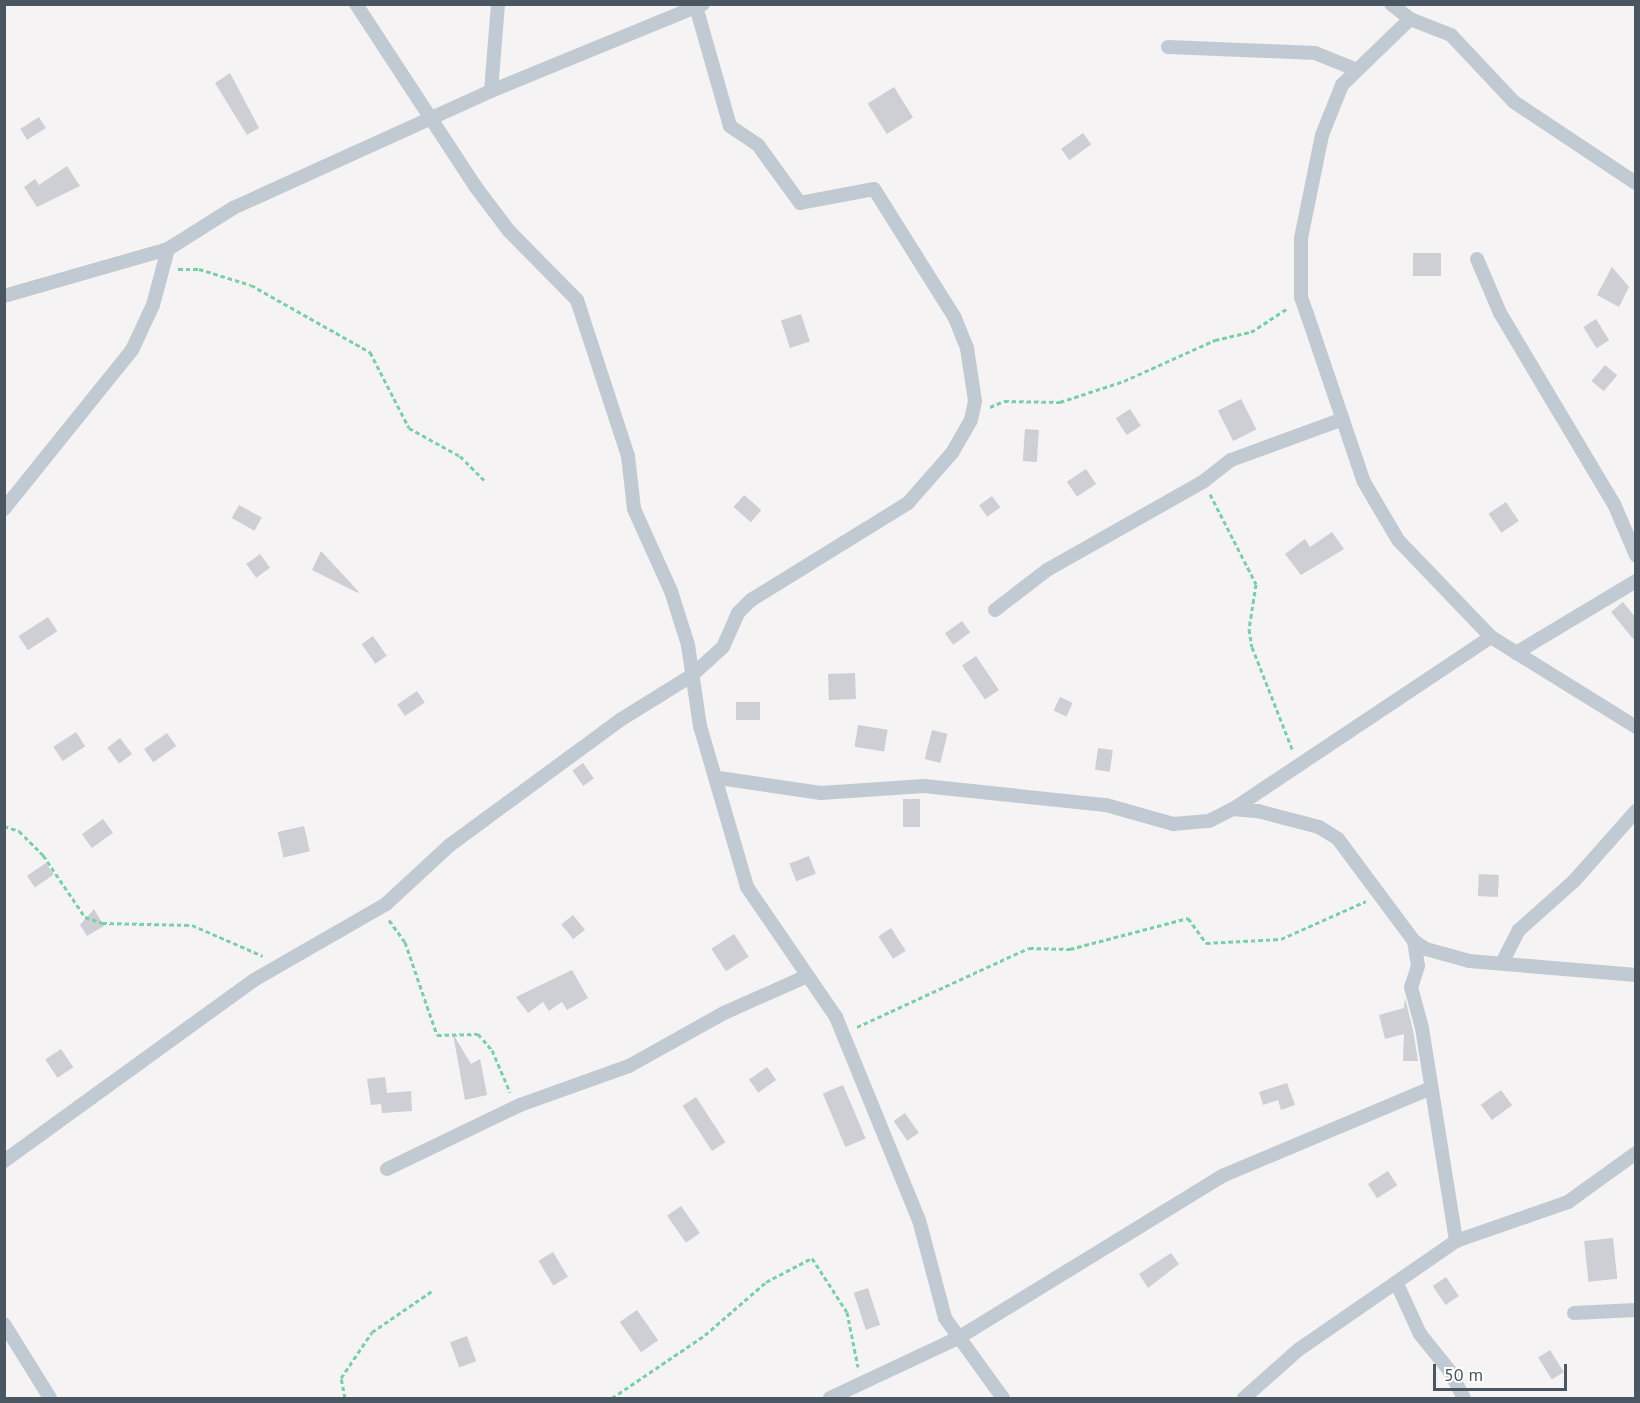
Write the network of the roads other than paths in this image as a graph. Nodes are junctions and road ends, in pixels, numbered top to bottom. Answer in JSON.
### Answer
{"nodes":[{"id":1,"x":356,"y":4,"type":"edge"},
{"id":2,"x":498,"y":4,"type":"edge"},
{"id":3,"x":1391,"y":4,"type":"edge"},
{"id":4,"x":699,"y":6,"type":"edge"},
{"id":5,"x":1410,"y":19,"type":"junction"},
{"id":6,"x":1168,"y":47,"type":"dead end"},
{"id":7,"x":1355,"y":69,"type":"junction"},
{"id":8,"x":491,"y":91,"type":"junction"},
{"id":9,"x":432,"y":120,"type":"junction"},
{"id":10,"x":1635,"y":183,"type":"edge"},
{"id":11,"x":168,"y":249,"type":"junction"},
{"id":12,"x":1477,"y":259,"type":"dead end"},
{"id":13,"x":4,"y":296,"type":"edge"},
{"id":14,"x":1343,"y":419,"type":"junction"},
{"id":15,"x":4,"y":509,"type":"edge"},
{"id":16,"x":1635,"y":555,"type":"edge"},
{"id":17,"x":1635,"y":581,"type":"edge"},
{"id":18,"x":995,"y":610,"type":"dead end"},
{"id":19,"x":1491,"y":637,"type":"junction"},
{"id":20,"x":1516,"y":653,"type":"junction"},
{"id":21,"x":691,"y":676,"type":"junction"},
{"id":22,"x":1635,"y":727,"type":"edge"},
{"id":23,"x":719,"y":778,"type":"junction"},
{"id":24,"x":1233,"y":809,"type":"junction"},
{"id":25,"x":1635,"y":811,"type":"edge"},
{"id":26,"x":1414,"y":941,"type":"junction"},
{"id":27,"x":1502,"y":963,"type":"junction"},
{"id":28,"x":1635,"y":975,"type":"edge"},
{"id":29,"x":807,"y":976,"type":"junction"},
{"id":30,"x":1430,"y":1089,"type":"junction"},
{"id":31,"x":1635,"y":1153,"type":"edge"},
{"id":32,"x":4,"y":1161,"type":"edge"},
{"id":33,"x":387,"y":1169,"type":"dead end"},
{"id":34,"x":1456,"y":1241,"type":"junction"},
{"id":35,"x":1397,"y":1284,"type":"junction"},
{"id":36,"x":1635,"y":1310,"type":"edge"},
{"id":37,"x":1574,"y":1313,"type":"dead end"},
{"id":38,"x":4,"y":1324,"type":"edge"},
{"id":39,"x":958,"y":1338,"type":"junction"},
{"id":40,"x":50,"y":1398,"type":"edge"},
{"id":41,"x":830,"y":1398,"type":"edge"},
{"id":42,"x":1004,"y":1398,"type":"edge"},
{"id":43,"x":1245,"y":1398,"type":"edge"},
{"id":44,"x":1464,"y":1398,"type":"edge"}],
"edges":[{"from":1,"to":9,"type":"street"},
{"from":2,"to":8,"type":"street"},
{"from":3,"to":5,"type":"street"},
{"from":4,"to":8,"type":"street"},
{"from":4,"to":21,"type":"street"},
{"from":5,"to":7,"type":"street"},
{"from":5,"to":10,"type":"street"},
{"from":6,"to":7,"type":"street"},
{"from":7,"to":14,"type":"street"},
{"from":8,"to":9,"type":"street"},
{"from":9,"to":11,"type":"street"},
{"from":9,"to":21,"type":"street"},
{"from":11,"to":13,"type":"street"},
{"from":11,"to":15,"type":"street"},
{"from":12,"to":16,"type":"street"},
{"from":14,"to":18,"type":"street"},
{"from":14,"to":19,"type":"street"},
{"from":17,"to":20,"type":"street"},
{"from":19,"to":20,"type":"street"},
{"from":19,"to":24,"type":"street"},
{"from":20,"to":22,"type":"street"},
{"from":21,"to":23,"type":"street"},
{"from":21,"to":32,"type":"street"},
{"from":23,"to":24,"type":"street"},
{"from":23,"to":29,"type":"street"},
{"from":24,"to":26,"type":"street"},
{"from":25,"to":27,"type":"street"},
{"from":26,"to":27,"type":"street"},
{"from":26,"to":30,"type":"street"},
{"from":27,"to":28,"type":"street"},
{"from":29,"to":33,"type":"street"},
{"from":29,"to":39,"type":"street"},
{"from":30,"to":34,"type":"street"},
{"from":30,"to":39,"type":"street"},
{"from":31,"to":34,"type":"street"},
{"from":34,"to":35,"type":"street"},
{"from":35,"to":43,"type":"street"},
{"from":35,"to":44,"type":"street"},
{"from":36,"to":37,"type":"street"},
{"from":38,"to":40,"type":"street"},
{"from":39,"to":41,"type":"street"},
{"from":39,"to":42,"type":"street"}]}
